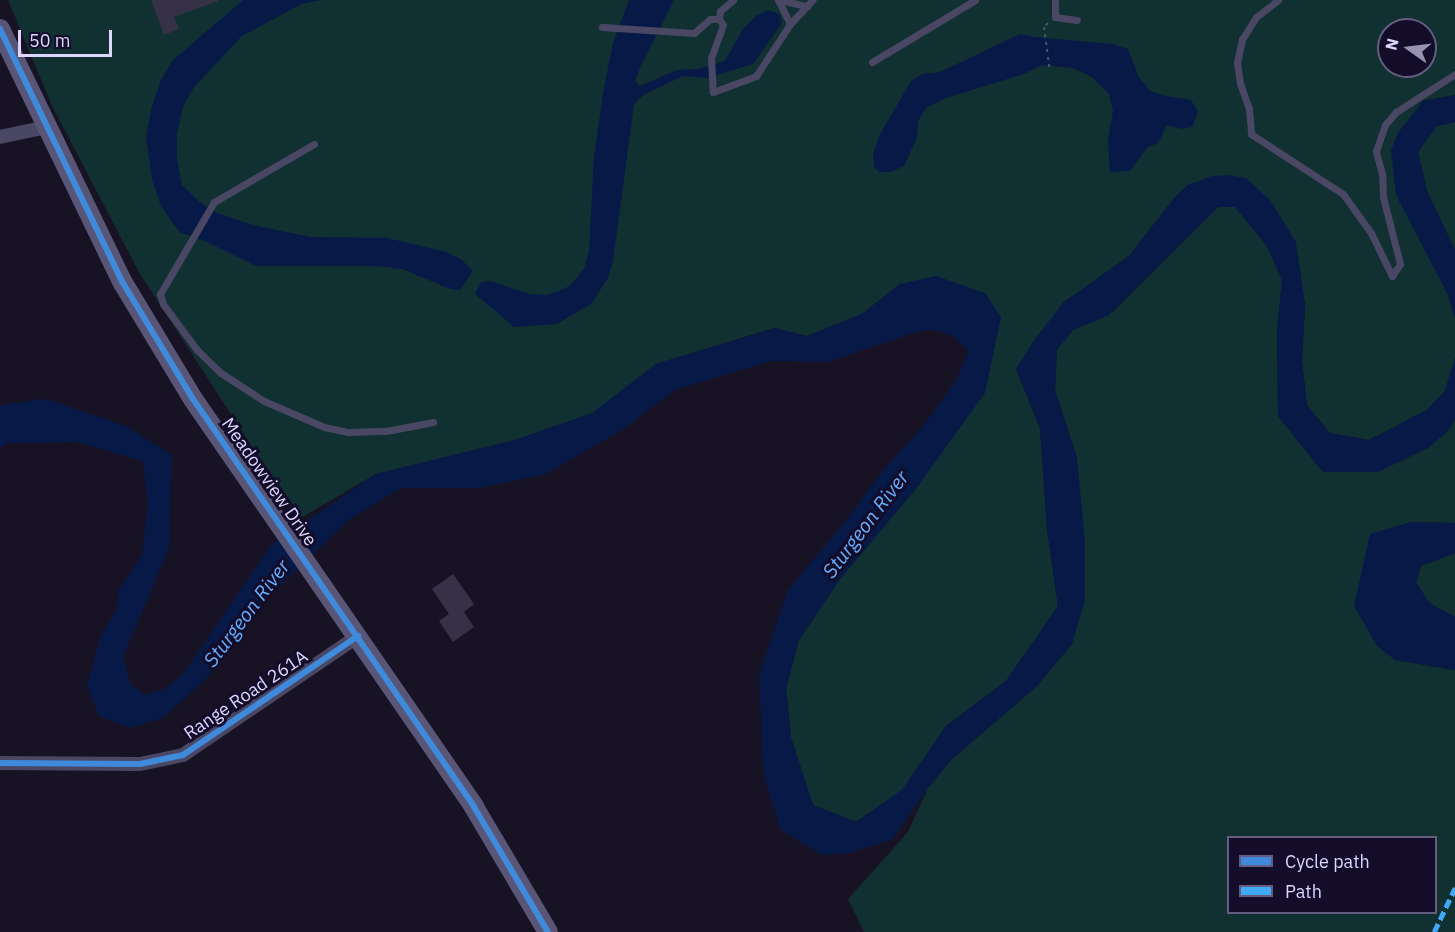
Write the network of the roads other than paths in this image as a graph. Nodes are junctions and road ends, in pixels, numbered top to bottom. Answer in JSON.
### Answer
{"nodes":[{"id":1,"x":733,"y":0,"type":"edge"},
{"id":2,"x":779,"y":0,"type":"edge"},
{"id":3,"x":975,"y":0,"type":"edge"},
{"id":4,"x":1055,"y":0,"type":"edge"},
{"id":5,"x":1278,"y":0,"type":"edge"},
{"id":6,"x":810,"y":3,"type":"edge"},
{"id":7,"x":718,"y":19,"type":"junction"},
{"id":8,"x":1077,"y":20,"type":"dead end"},
{"id":9,"x":790,"y":24,"type":"junction"},
{"id":10,"x":602,"y":27,"type":"dead end"},
{"id":11,"x":0,"y":29,"type":"edge"},
{"id":12,"x":872,"y":62,"type":"dead end"},
{"id":13,"x":1455,"y":74,"type":"edge"},
{"id":14,"x":46,"y":127,"type":"junction"},
{"id":15,"x":0,"y":137,"type":"edge"},
{"id":16,"x":314,"y":144,"type":"dead end"},
{"id":17,"x":433,"y":422,"type":"dead end"},
{"id":18,"x":358,"y":636,"type":"junction"},
{"id":19,"x":0,"y":763,"type":"edge"},
{"id":20,"x":548,"y":932,"type":"edge"}],
"edges":[{"from":1,"to":7,"type":"lane"},
{"from":2,"to":6,"type":"lane"},
{"from":2,"to":9,"type":"lane"},
{"from":3,"to":12,"type":"lane"},
{"from":4,"to":8,"type":"lane"},
{"from":5,"to":13,"type":"lane"},
{"from":6,"to":9,"type":"lane"},
{"from":7,"to":9,"type":"lane"},
{"from":7,"to":10,"type":"lane"},
{"from":11,"to":14,"type":"street","name":"Meadowview Drive"},
{"from":14,"to":15,"type":"street"},
{"from":14,"to":18,"type":"street","name":"Meadowview Drive"},
{"from":16,"to":17,"type":"lane"},
{"from":18,"to":19,"type":"street","name":"Range Road 261A"},
{"from":18,"to":20,"type":"street","name":"Meadowview Drive"}]}
